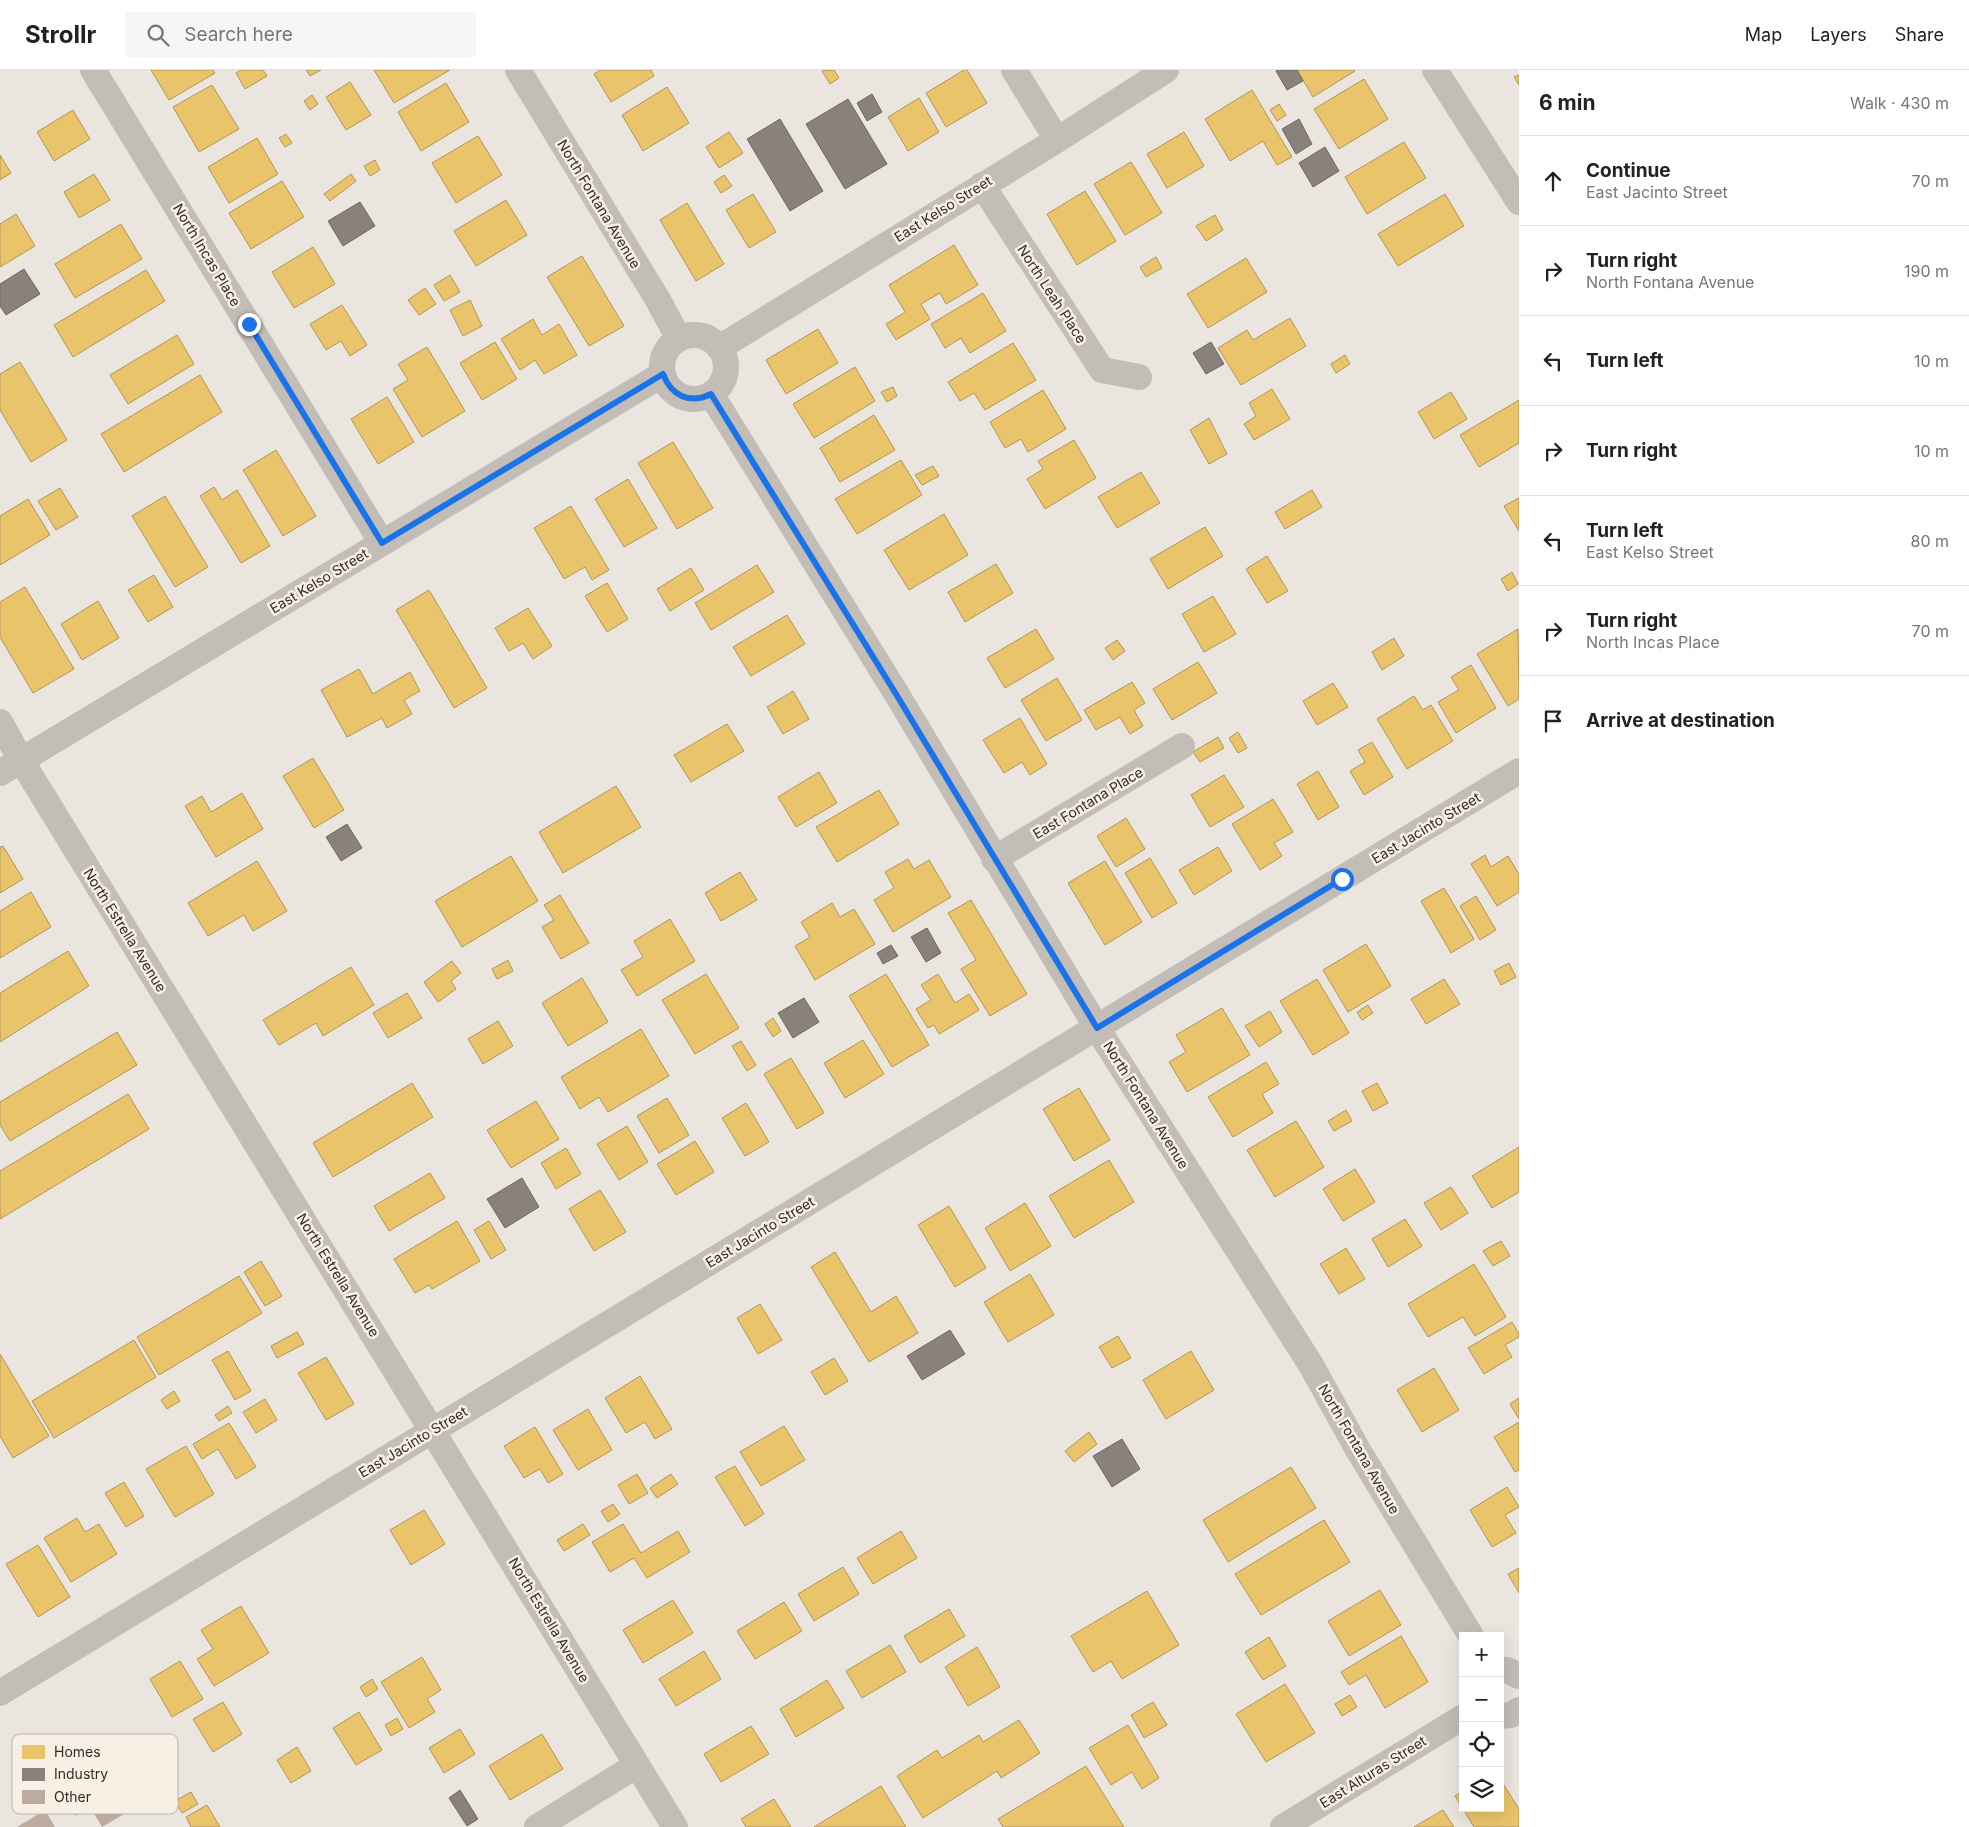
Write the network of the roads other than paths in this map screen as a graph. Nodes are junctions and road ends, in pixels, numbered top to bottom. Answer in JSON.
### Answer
{"nodes":[{"id":1,"x":93,"y":70,"type":"edge"},
{"id":2,"x":518,"y":70,"type":"edge"},
{"id":3,"x":1014,"y":70,"type":"edge"},
{"id":4,"x":1166,"y":70,"type":"edge"},
{"id":5,"x":1435,"y":70,"type":"edge"},
{"id":6,"x":1057,"y":140,"type":"junction"},
{"id":7,"x":982,"y":185,"type":"junction"},
{"id":8,"x":1516,"y":192,"type":"edge"},
{"id":9,"x":679,"y":339,"type":"junction"},
{"id":10,"x":719,"y":348,"type":"junction"},
{"id":11,"x":663,"y":374,"type":"junction"},
{"id":12,"x":1139,"y":377,"type":"dead end"},
{"id":13,"x":711,"y":394,"type":"junction"},
{"id":14,"x":382,"y":543,"type":"junction"},
{"id":15,"x":0,"y":722,"type":"edge"},
{"id":16,"x":1182,"y":746,"type":"dead end"},
{"id":17,"x":10,"y":767,"type":"edge"},
{"id":18,"x":1519,"y":772,"type":"edge"},
{"id":19,"x":994,"y":859,"type":"junction"},
{"id":20,"x":1097,"y":1028,"type":"junction"},
{"id":21,"x":433,"y":1430,"type":"junction"},
{"id":22,"x":1469,"y":1632,"type":"edge"},
{"id":23,"x":1504,"y":1671,"type":"edge"},
{"id":24,"x":1519,"y":1676,"type":"edge"},
{"id":25,"x":0,"y":1692,"type":"edge"},
{"id":26,"x":1459,"y":1719,"type":"edge"},
{"id":27,"x":637,"y":1765,"type":"junction"},
{"id":28,"x":537,"y":1827,"type":"edge"},
{"id":29,"x":675,"y":1827,"type":"edge"},
{"id":30,"x":1283,"y":1827,"type":"edge"}],
"edges":[{"from":1,"to":14,"type":"street","name":"North Incas Place"},
{"from":2,"to":9,"type":"street","name":"North Fontana Avenue"},
{"from":3,"to":6,"type":"street"},
{"from":4,"to":6,"type":"street","name":"East Kelso Street"},
{"from":5,"to":8,"type":"street"},
{"from":6,"to":7,"type":"street","name":"East Kelso Street"},
{"from":7,"to":10,"type":"street","name":"East Kelso Street"},
{"from":7,"to":12,"type":"street","name":"North Leah Place"},
{"from":9,"to":10,"type":"street"},
{"from":9,"to":11,"type":"street"},
{"from":10,"to":13,"type":"street"},
{"from":11,"to":13,"type":"street"},
{"from":11,"to":14,"type":"street","name":"East Kelso Street"},
{"from":13,"to":19,"type":"street","name":"North Fontana Avenue"},
{"from":14,"to":17,"type":"street","name":"East Kelso Street"},
{"from":15,"to":17,"type":"street","name":"North Estrella Avenue"},
{"from":16,"to":19,"type":"street","name":"East Fontana Place"},
{"from":17,"to":21,"type":"street","name":"North Estrella Avenue"},
{"from":18,"to":20,"type":"street","name":"East Jacinto Street"},
{"from":19,"to":20,"type":"street","name":"North Fontana Avenue"},
{"from":20,"to":21,"type":"street","name":"East Jacinto Street"},
{"from":20,"to":22,"type":"street","name":"North Fontana Avenue"},
{"from":21,"to":25,"type":"street","name":"East Jacinto Street"},
{"from":21,"to":27,"type":"street","name":"North Estrella Avenue"},
{"from":23,"to":24,"type":"street"},
{"from":26,"to":30,"type":"street","name":"East Alturas Street"},
{"from":27,"to":28,"type":"street"},
{"from":27,"to":29,"type":"street","name":"North Estrella Avenue"}]}
